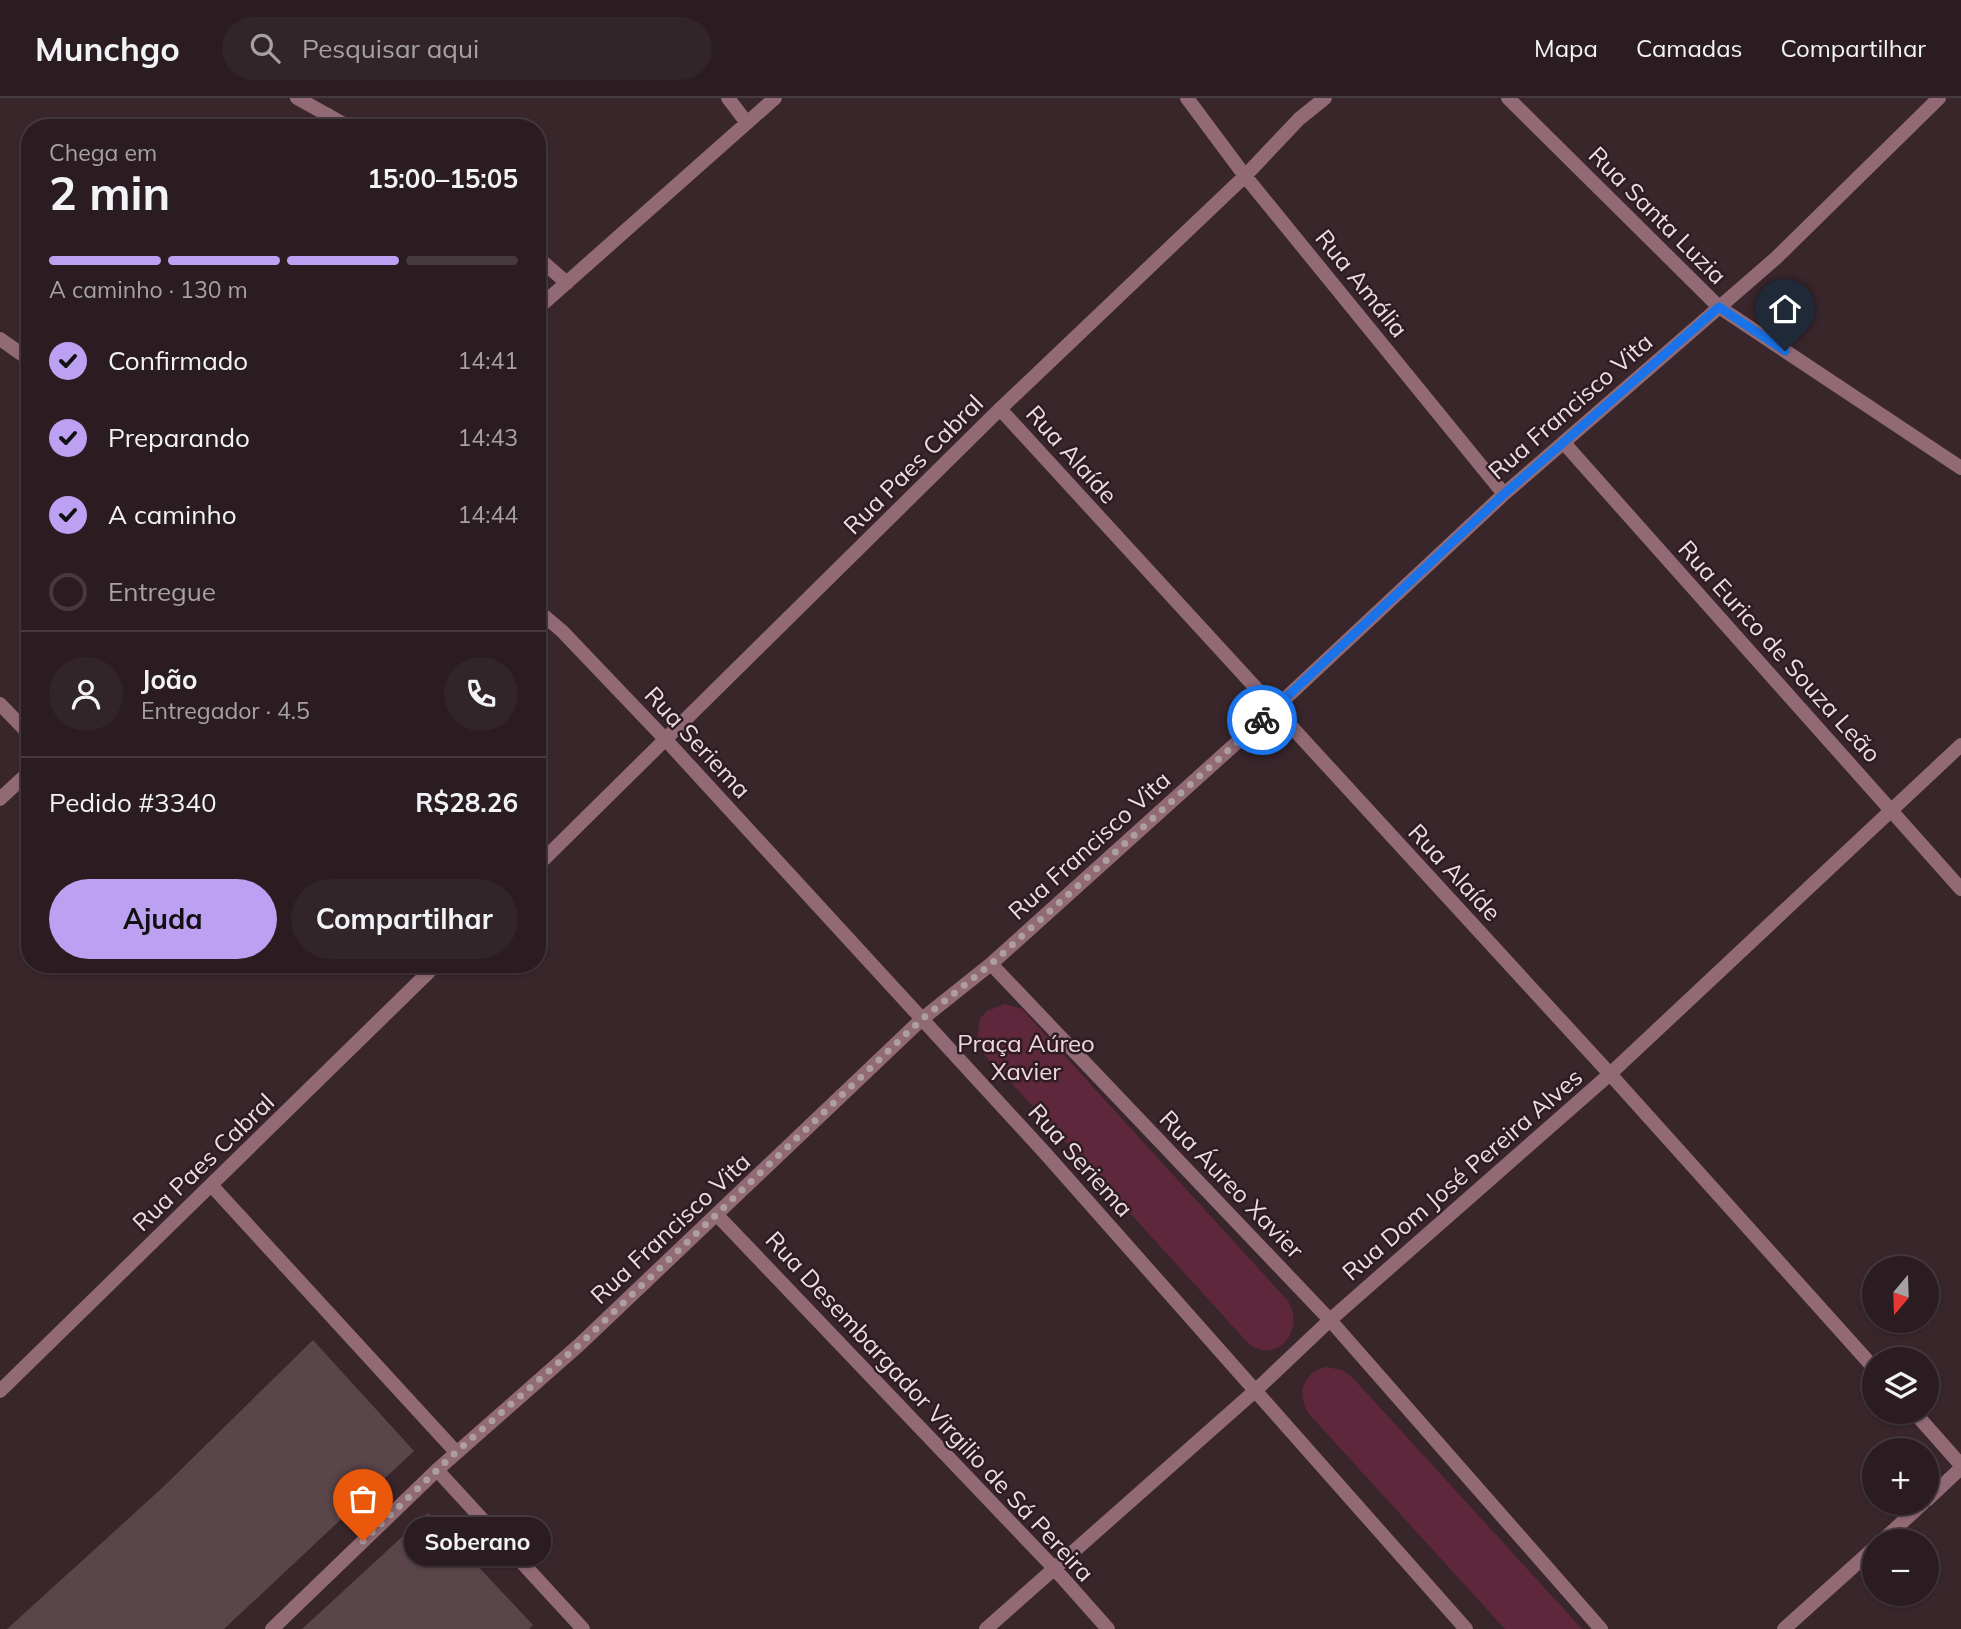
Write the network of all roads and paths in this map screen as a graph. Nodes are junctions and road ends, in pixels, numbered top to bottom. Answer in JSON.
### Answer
{"nodes":[{"id":1,"x":297,"y":98,"type":"edge"},
{"id":2,"x":728,"y":98,"type":"edge"},
{"id":3,"x":775,"y":98,"type":"edge"},
{"id":4,"x":1187,"y":98,"type":"edge"},
{"id":5,"x":1325,"y":98,"type":"edge"},
{"id":6,"x":1508,"y":98,"type":"edge"},
{"id":7,"x":1939,"y":98,"type":"edge"},
{"id":8,"x":328,"y":115,"type":"junction"},
{"id":9,"x":325,"y":119,"type":"edge"},
{"id":10,"x":335,"y":119,"type":"edge"},
{"id":11,"x":747,"y":123,"type":"junction"},
{"id":12,"x":1245,"y":176,"type":"junction"},
{"id":13,"x":546,"y":265,"type":"edge"},
{"id":14,"x":567,"y":283,"type":"junction"},
{"id":15,"x":546,"y":301,"type":"edge"},
{"id":16,"x":1719,"y":307,"type":"junction"},
{"id":17,"x":0,"y":339,"type":"edge"},
{"id":18,"x":21,"y":354,"type":"edge"},
{"id":19,"x":1000,"y":409,"type":"junction"},
{"id":20,"x":1564,"y":443,"type":"junction"},
{"id":21,"x":1961,"y":468,"type":"edge"},
{"id":22,"x":1504,"y":494,"type":"junction"},
{"id":23,"x":546,"y":618,"type":"edge"},
{"id":24,"x":0,"y":704,"type":"edge"},
{"id":25,"x":1274,"y":709,"type":"junction"},
{"id":26,"x":21,"y":726,"type":"edge"},
{"id":27,"x":666,"y":740,"type":"junction"},
{"id":28,"x":1961,"y":745,"type":"edge"},
{"id":29,"x":21,"y":779,"type":"edge"},
{"id":30,"x":0,"y":799,"type":"edge"},
{"id":31,"x":1892,"y":810,"type":"junction"},
{"id":32,"x":546,"y":857,"type":"edge"},
{"id":33,"x":1961,"y":890,"type":"edge"},
{"id":34,"x":991,"y":964,"type":"junction"},
{"id":35,"x":428,"y":973,"type":"edge"},
{"id":36,"x":922,"y":1019,"type":"junction"},
{"id":37,"x":1610,"y":1074,"type":"junction"},
{"id":38,"x":212,"y":1185,"type":"junction"},
{"id":39,"x":718,"y":1215,"type":"junction"},
{"id":40,"x":1331,"y":1320,"type":"junction"},
{"id":41,"x":1862,"y":1355,"type":"edge"},
{"id":42,"x":1256,"y":1390,"type":"junction"},
{"id":43,"x":0,"y":1391,"type":"edge"},
{"id":44,"x":1924,"y":1424,"type":"edge"},
{"id":45,"x":456,"y":1452,"type":"junction"},
{"id":46,"x":1961,"y":1466,"type":"edge"},
{"id":47,"x":437,"y":1470,"type":"junction"},
{"id":48,"x":1939,"y":1488,"type":"edge"},
{"id":49,"x":1911,"y":1515,"type":"edge"},
{"id":50,"x":1895,"y":1529,"type":"edge"},
{"id":51,"x":1862,"y":1559,"type":"edge"},
{"id":52,"x":1053,"y":1567,"type":"junction"},
{"id":53,"x":272,"y":1629,"type":"edge"},
{"id":54,"x":583,"y":1629,"type":"edge"},
{"id":55,"x":986,"y":1629,"type":"edge"},
{"id":56,"x":1108,"y":1629,"type":"edge"},
{"id":57,"x":1466,"y":1629,"type":"edge"},
{"id":58,"x":1601,"y":1629,"type":"edge"},
{"id":59,"x":1784,"y":1629,"type":"edge"}],
"edges":[{"from":1,"to":8,"type":"street"},
{"from":2,"to":11,"type":"street"},
{"from":3,"to":11,"type":"street"},
{"from":4,"to":12,"type":"street","name":"Rua Amália"},
{"from":5,"to":12,"type":"street","name":"Rua Paes Cabral"},
{"from":6,"to":16,"type":"street","name":"Rua Santa Luzia"},
{"from":7,"to":16,"type":"street","name":"Rua Francisco Vita"},
{"from":8,"to":9,"type":"street"},
{"from":8,"to":10,"type":"street"},
{"from":11,"to":14,"type":"street"},
{"from":12,"to":19,"type":"street","name":"Rua Paes Cabral"},
{"from":12,"to":22,"type":"street","name":"Rua Amália"},
{"from":13,"to":14,"type":"street"},
{"from":14,"to":15,"type":"street"},
{"from":16,"to":20,"type":"street","name":"Rua Francisco Vita"},
{"from":16,"to":21,"type":"street","name":"Rua Santa Luzia"},
{"from":17,"to":18,"type":"street"},
{"from":19,"to":25,"type":"street","name":"Rua Alaíde"},
{"from":19,"to":27,"type":"street","name":"Rua Paes Cabral"},
{"from":20,"to":22,"type":"street","name":"Rua Francisco Vita"},
{"from":20,"to":31,"type":"street","name":"Rua Eurico de Souza Leão"},
{"from":22,"to":25,"type":"street","name":"Rua Francisco Vita"},
{"from":23,"to":27,"type":"street","name":"Rua Seriema"},
{"from":24,"to":26,"type":"street"},
{"from":25,"to":34,"type":"street","name":"Rua Francisco Vita"},
{"from":25,"to":37,"type":"street","name":"Rua Alaíde"},
{"from":27,"to":32,"type":"street","name":"Rua Paes Cabral"},
{"from":27,"to":36,"type":"street","name":"Rua Seriema"},
{"from":28,"to":31,"type":"street","name":"Rua Dom José Pereira Alves"},
{"from":29,"to":30,"type":"street"},
{"from":31,"to":33,"type":"street","name":"Rua Eurico de Souza Leão"},
{"from":31,"to":37,"type":"street","name":"Rua Dom José Pereira Alves"},
{"from":34,"to":36,"type":"street","name":"Rua Francisco Vita"},
{"from":34,"to":40,"type":"street","name":"Rua Áureo Xavier"},
{"from":35,"to":38,"type":"street","name":"Rua Paes Cabral"},
{"from":36,"to":39,"type":"street","name":"Rua Francisco Vita"},
{"from":36,"to":42,"type":"street","name":"Rua Seriema"},
{"from":37,"to":40,"type":"street","name":"Rua Dom José Pereira Alves"},
{"from":37,"to":41,"type":"street","name":"Rua Alaíde"},
{"from":38,"to":43,"type":"street","name":"Rua Paes Cabral"},
{"from":38,"to":45,"type":"street"},
{"from":39,"to":45,"type":"street","name":"Rua Francisco Vita"},
{"from":39,"to":52,"type":"street","name":"Rua Desembargador Virgilio de Sá Pereira"},
{"from":40,"to":42,"type":"street","name":"Rua Dom José Pereira Alves"},
{"from":40,"to":58,"type":"street","name":"Rua Áureo Xavier"},
{"from":42,"to":52,"type":"street","name":"Rua Dom José Pereira Alves"},
{"from":42,"to":57,"type":"street","name":"Rua Seriema"},
{"from":44,"to":46,"type":"street"},
{"from":45,"to":47,"type":"street","name":"Rua Francisco Vita"},
{"from":46,"to":48,"type":"street"},
{"from":47,"to":53,"type":"street","name":"Rua Francisco Vita"},
{"from":47,"to":54,"type":"street"},
{"from":49,"to":50,"type":"street"},
{"from":51,"to":59,"type":"street"},
{"from":52,"to":55,"type":"street","name":"Rua Dom José Pereira Alves"},
{"from":52,"to":56,"type":"street","name":"Rua Desembargador Virgilio de Sá Pereira"}]}
